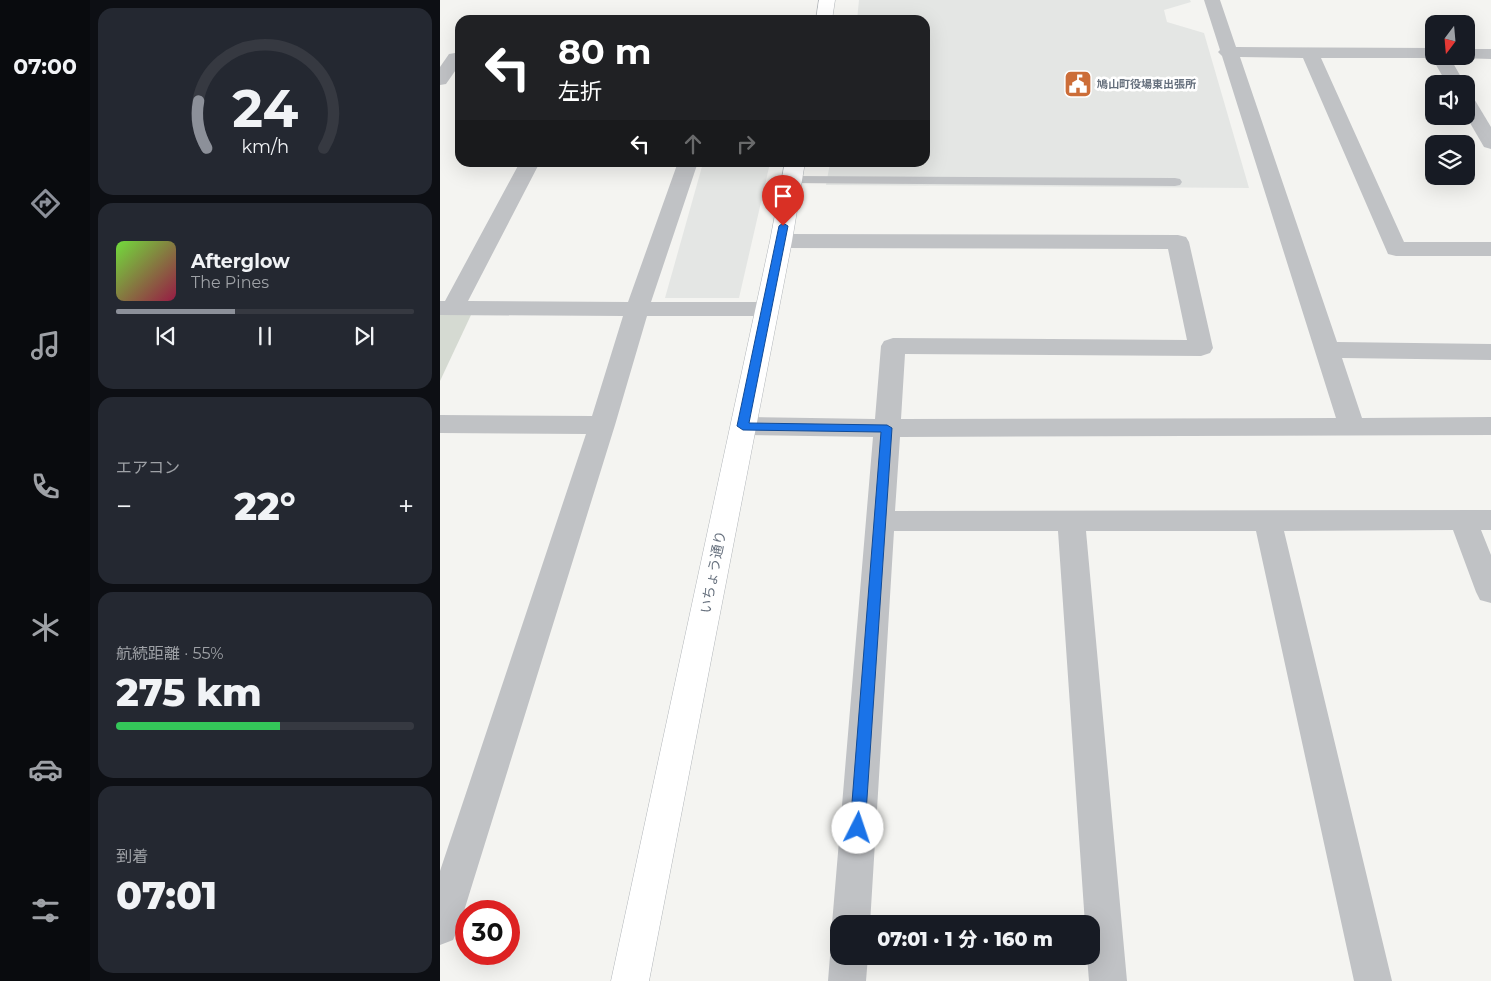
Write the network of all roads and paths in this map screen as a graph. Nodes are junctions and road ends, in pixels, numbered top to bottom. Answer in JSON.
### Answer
{"nodes":[{"id":1,"x":827,"y":0,"type":"edge"},
{"id":2,"x":1212,"y":0,"type":"edge"},
{"id":3,"x":825,"y":15,"type":"edge"},
{"id":4,"x":1227,"y":52,"type":"junction"},
{"id":5,"x":1310,"y":53,"type":"junction"},
{"id":6,"x":1425,"y":53,"type":"edge"},
{"id":7,"x":1475,"y":54,"type":"edge"},
{"id":8,"x":1491,"y":54,"type":"edge"},
{"id":9,"x":452,"y":58,"type":"edge"},
{"id":10,"x":440,"y":80,"type":"edge"},
{"id":11,"x":1475,"y":116,"type":"edge"},
{"id":12,"x":1491,"y":142,"type":"edge"},
{"id":13,"x":527,"y":167,"type":"edge"},
{"id":14,"x":686,"y":167,"type":"edge"},
{"id":15,"x":793,"y":171,"type":"edge"},
{"id":16,"x":1175,"y":182,"type":"dead end"},
{"id":17,"x":781,"y":241,"type":"junction"},
{"id":18,"x":1491,"y":249,"type":"edge"},
{"id":19,"x":447,"y":308,"type":"edge"},
{"id":20,"x":637,"y":309,"type":"junction"},
{"id":21,"x":766,"y":309,"type":"junction"},
{"id":22,"x":1327,"y":350,"type":"junction"},
{"id":23,"x":1491,"y":352,"type":"edge"},
{"id":24,"x":440,"y":424,"type":"edge"},
{"id":25,"x":602,"y":425,"type":"junction"},
{"id":26,"x":743,"y":426,"type":"junction"},
{"id":27,"x":1352,"y":426,"type":"junction"},
{"id":28,"x":1491,"y":426,"type":"edge"},
{"id":29,"x":887,"y":428,"type":"junction"},
{"id":30,"x":1477,"y":520,"type":"edge"},
{"id":31,"x":879,"y":521,"type":"junction"},
{"id":32,"x":1071,"y":521,"type":"junction"},
{"id":33,"x":1268,"y":521,"type":"junction"},
{"id":34,"x":1491,"y":592,"type":"edge"},
{"id":35,"x":852,"y":915,"type":"edge"},
{"id":36,"x":440,"y":927,"type":"edge"},
{"id":37,"x":848,"y":965,"type":"edge"},
{"id":38,"x":630,"y":981,"type":"edge"},
{"id":39,"x":847,"y":981,"type":"edge"},
{"id":40,"x":1108,"y":981,"type":"edge"},
{"id":41,"x":1373,"y":981,"type":"edge"}],
"edges":[{"from":1,"to":3,"type":"street"},
{"from":2,"to":4,"type":"street"},
{"from":4,"to":5,"type":"street"},
{"from":4,"to":22,"type":"street"},
{"from":5,"to":6,"type":"street"},
{"from":5,"to":18,"type":"street"},
{"from":7,"to":8,"type":"street"},
{"from":9,"to":10,"type":"street"},
{"from":11,"to":12,"type":"street"},
{"from":13,"to":19,"type":"street"},
{"from":14,"to":20,"type":"street"},
{"from":15,"to":16,"type":"lane"},
{"from":15,"to":17,"type":"street","name":"いちょう通り"},
{"from":17,"to":21,"type":"street","name":"いちょう通り"},
{"from":17,"to":29,"type":"street"},
{"from":19,"to":20,"type":"street"},
{"from":20,"to":21,"type":"street"},
{"from":20,"to":25,"type":"street"},
{"from":21,"to":26,"type":"street","name":"いちょう通り"},
{"from":22,"to":23,"type":"street"},
{"from":22,"to":27,"type":"street"},
{"from":24,"to":25,"type":"street"},
{"from":25,"to":36,"type":"street"},
{"from":26,"to":29,"type":"street"},
{"from":26,"to":38,"type":"street","name":"いちょう通り"},
{"from":27,"to":28,"type":"street"},
{"from":27,"to":29,"type":"street"},
{"from":29,"to":31,"type":"street"},
{"from":30,"to":33,"type":"street"},
{"from":30,"to":34,"type":"street"},
{"from":31,"to":32,"type":"street"},
{"from":31,"to":35,"type":"street"},
{"from":32,"to":33,"type":"street"},
{"from":32,"to":40,"type":"street"},
{"from":33,"to":41,"type":"street"},
{"from":37,"to":39,"type":"street"}]}
